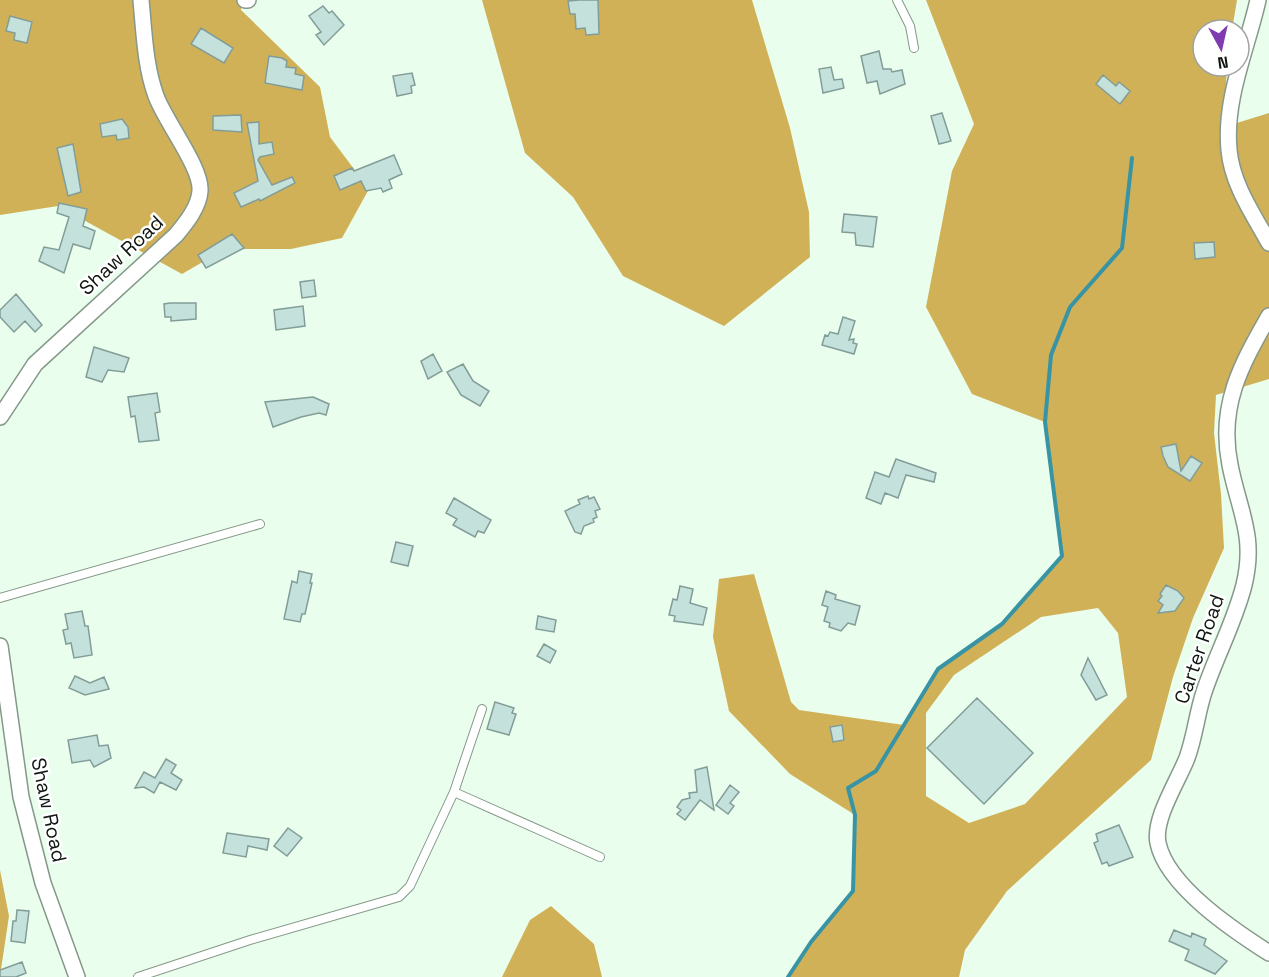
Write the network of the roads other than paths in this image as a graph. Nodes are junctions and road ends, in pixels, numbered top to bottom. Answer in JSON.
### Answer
{"nodes":[{"id":1,"x":141,"y":0,"type":"edge"},
{"id":2,"x":897,"y":0,"type":"edge"},
{"id":3,"x":1258,"y":0,"type":"edge"},
{"id":4,"x":914,"y":48,"type":"dead end"},
{"id":5,"x":1269,"y":243,"type":"edge"},
{"id":6,"x":1269,"y":316,"type":"edge"},
{"id":7,"x":0,"y":417,"type":"edge"},
{"id":8,"x":260,"y":524,"type":"dead end"},
{"id":9,"x":0,"y":598,"type":"edge"},
{"id":10,"x":0,"y":646,"type":"edge"},
{"id":11,"x":482,"y":709,"type":"dead end"},
{"id":12,"x":454,"y":792,"type":"junction"},
{"id":13,"x":600,"y":857,"type":"dead end"},
{"id":14,"x":1269,"y":953,"type":"edge"},
{"id":15,"x":77,"y":977,"type":"edge"},
{"id":16,"x":138,"y":977,"type":"edge"}],
"edges":[{"from":1,"to":7,"type":"street","name":"Shaw Road"},
{"from":2,"to":4,"type":"lane"},
{"from":3,"to":5,"type":"street"},
{"from":6,"to":14,"type":"street","name":"Carter Road"},
{"from":8,"to":9,"type":"lane"},
{"from":10,"to":15,"type":"street","name":"Shaw Road"},
{"from":11,"to":12,"type":"lane"},
{"from":12,"to":13,"type":"lane"},
{"from":12,"to":16,"type":"lane"}]}
